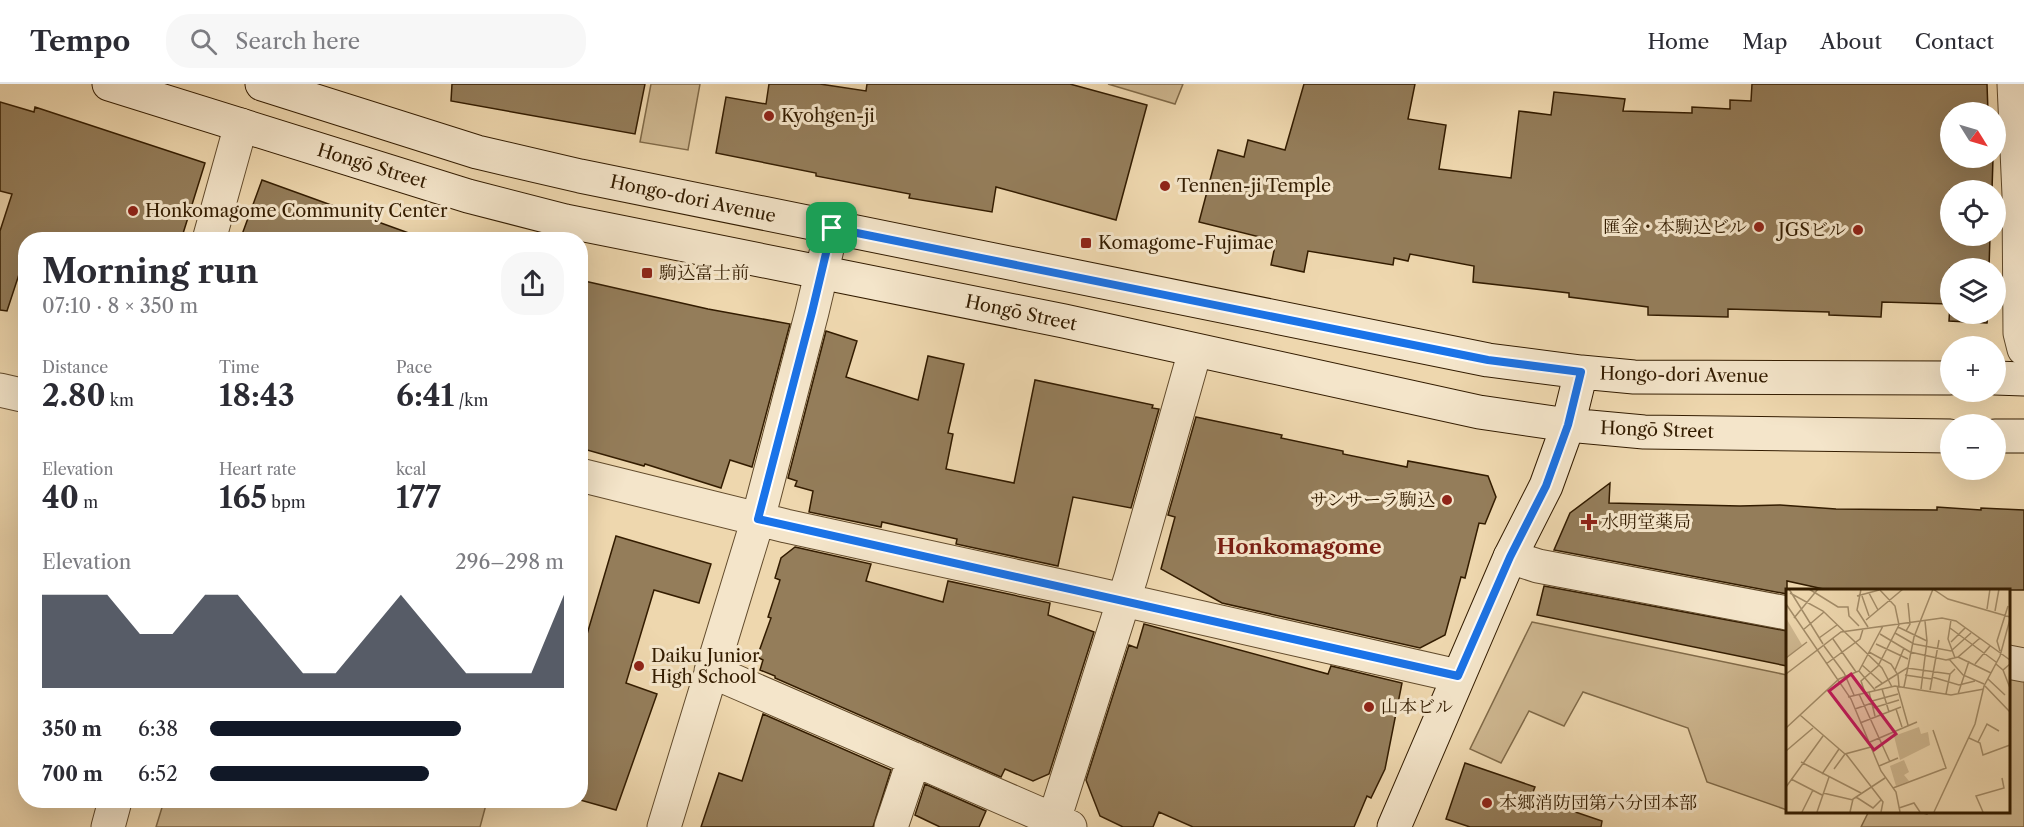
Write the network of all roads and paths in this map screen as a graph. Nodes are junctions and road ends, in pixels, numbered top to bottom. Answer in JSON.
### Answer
{"nodes":[{"id":1,"x":262,"y":84,"type":"edge"},
{"id":2,"x":2014,"y":84,"type":"edge"},
{"id":3,"x":114,"y":85,"type":"edge"},
{"id":4,"x":241,"y":125,"type":"junction"},
{"id":5,"x":832,"y":228,"type":"junction"},
{"id":6,"x":211,"y":232,"type":"edge"},
{"id":7,"x":822,"y":272,"type":"junction"},
{"id":8,"x":2024,"y":349,"type":"edge"},
{"id":9,"x":1195,"y":351,"type":"junction"},
{"id":10,"x":1581,"y":372,"type":"junction"},
{"id":11,"x":1940,"y":378,"type":"edge"},
{"id":12,"x":2006,"y":378,"type":"edge"},
{"id":13,"x":2024,"y":379,"type":"edge"},
{"id":14,"x":0,"y":390,"type":"edge"},
{"id":15,"x":18,"y":394,"type":"edge"},
{"id":16,"x":1568,"y":425,"type":"junction"},
{"id":17,"x":1940,"y":436,"type":"edge"},
{"id":18,"x":2006,"y":436,"type":"edge"},
{"id":19,"x":2024,"y":436,"type":"edge"},
{"id":20,"x":588,"y":477,"type":"edge"},
{"id":21,"x":758,"y":519,"type":"junction"},
{"id":22,"x":1510,"y":557,"type":"junction"},
{"id":23,"x":1123,"y":602,"type":"junction"},
{"id":24,"x":1786,"y":614,"type":"edge"},
{"id":25,"x":2009,"y":662,"type":"edge"},
{"id":26,"x":2024,"y":665,"type":"edge"},
{"id":27,"x":711,"y":671,"type":"junction"},
{"id":28,"x":1458,"y":676,"type":"junction"},
{"id":29,"x":914,"y":759,"type":"junction"},
{"id":30,"x":113,"y":808,"type":"edge"},
{"id":31,"x":1062,"y":824,"type":"edge"},
{"id":32,"x":1398,"y":826,"type":"edge"},
{"id":33,"x":108,"y":827,"type":"edge"},
{"id":34,"x":664,"y":827,"type":"edge"},
{"id":35,"x":891,"y":827,"type":"edge"}],
"edges":[{"from":1,"to":5,"type":"street","name":"Hongo-dori Avenue"},
{"from":2,"to":8,"type":"street"},
{"from":3,"to":4,"type":"street","name":"Hongō Street"},
{"from":4,"to":6,"type":"street"},
{"from":4,"to":7,"type":"street","name":"Hongō Street"},
{"from":5,"to":7,"type":"street"},
{"from":5,"to":10,"type":"street","name":"Hongo-dori Avenue"},
{"from":7,"to":9,"type":"street","name":"Hongō Street"},
{"from":7,"to":21,"type":"street"},
{"from":9,"to":16,"type":"street","name":"Hongō Street"},
{"from":9,"to":23,"type":"street"},
{"from":10,"to":11,"type":"street","name":"Hongo-dori Avenue"},
{"from":10,"to":16,"type":"street"},
{"from":12,"to":13,"type":"street"},
{"from":14,"to":15,"type":"street"},
{"from":16,"to":17,"type":"street","name":"Hongō Street"},
{"from":16,"to":22,"type":"street"},
{"from":18,"to":19,"type":"street"},
{"from":20,"to":21,"type":"street"},
{"from":21,"to":23,"type":"street"},
{"from":21,"to":27,"type":"street"},
{"from":22,"to":24,"type":"street"},
{"from":22,"to":28,"type":"street"},
{"from":23,"to":28,"type":"street"},
{"from":23,"to":31,"type":"street"},
{"from":25,"to":26,"type":"street"},
{"from":27,"to":29,"type":"street"},
{"from":27,"to":34,"type":"street"},
{"from":28,"to":32,"type":"street"},
{"from":29,"to":31,"type":"street"},
{"from":29,"to":35,"type":"street"},
{"from":30,"to":33,"type":"street"}]}
